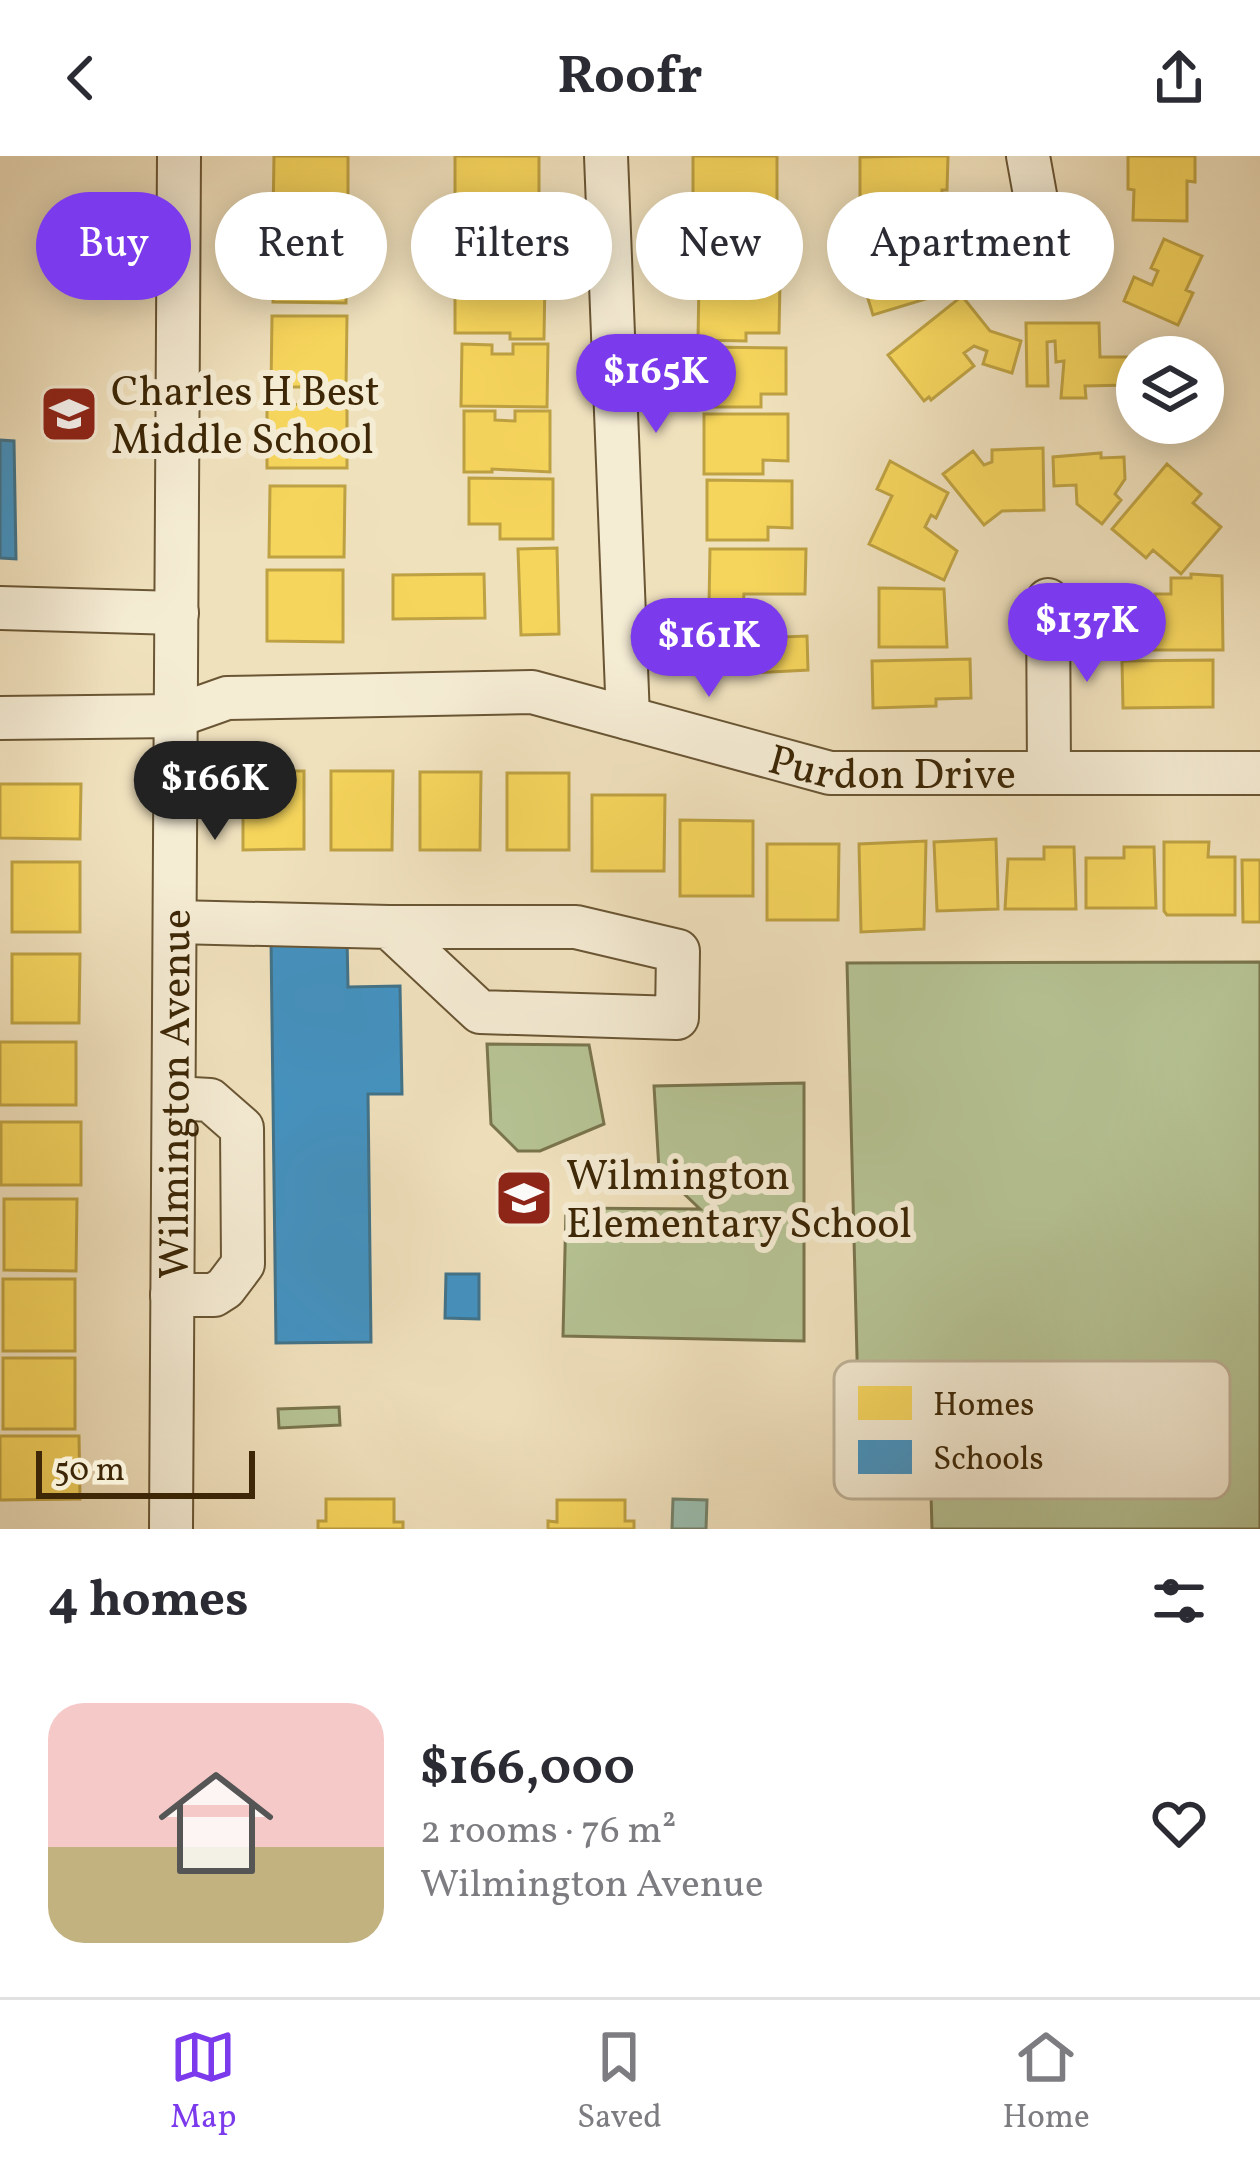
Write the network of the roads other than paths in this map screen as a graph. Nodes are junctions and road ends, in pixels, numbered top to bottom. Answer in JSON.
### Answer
{"nodes":[{"id":1,"x":178,"y":156,"type":"edge"},
{"id":2,"x":606,"y":156,"type":"edge"},
{"id":3,"x":1028,"y":156,"type":"edge"},
{"id":4,"x":1035,"y":192,"type":"edge"},
{"id":5,"x":1048,"y":600,"type":"dead end"},
{"id":6,"x":0,"y":608,"type":"edge"},
{"id":7,"x":177,"y":613,"type":"junction"},
{"id":8,"x":176,"y":716,"type":"junction"},
{"id":9,"x":0,"y":718,"type":"edge"},
{"id":10,"x":628,"y":718,"type":"junction"},
{"id":11,"x":1049,"y":771,"type":"junction"},
{"id":12,"x":1260,"y":772,"type":"edge"},
{"id":13,"x":175,"y":922,"type":"junction"},
{"id":14,"x":389,"y":927,"type":"junction"},
{"id":15,"x":174,"y":1097,"type":"junction"},
{"id":16,"x":172,"y":1295,"type":"junction"},
{"id":17,"x":171,"y":1529,"type":"edge"}],
"edges":[{"from":1,"to":7,"type":"street","name":"Wilmington Avenue"},
{"from":2,"to":10,"type":"street"},
{"from":3,"to":4,"type":"street"},
{"from":5,"to":11,"type":"street"},
{"from":6,"to":7,"type":"street"},
{"from":7,"to":8,"type":"street","name":"Wilmington Avenue"},
{"from":8,"to":9,"type":"street","name":"Purdon Drive"},
{"from":8,"to":10,"type":"street","name":"Purdon Drive"},
{"from":8,"to":13,"type":"street","name":"Wilmington Avenue"},
{"from":10,"to":11,"type":"street","name":"Purdon Drive"},
{"from":11,"to":12,"type":"street","name":"Purdon Drive"},
{"from":13,"to":14,"type":"street"},
{"from":13,"to":15,"type":"street","name":"Wilmington Avenue"},
{"from":14,"to":14,"type":"street"},
{"from":15,"to":16,"type":"street","name":"Wilmington Avenue"},
{"from":15,"to":16,"type":"street"},
{"from":16,"to":17,"type":"street","name":"Wilmington Avenue"}]}
